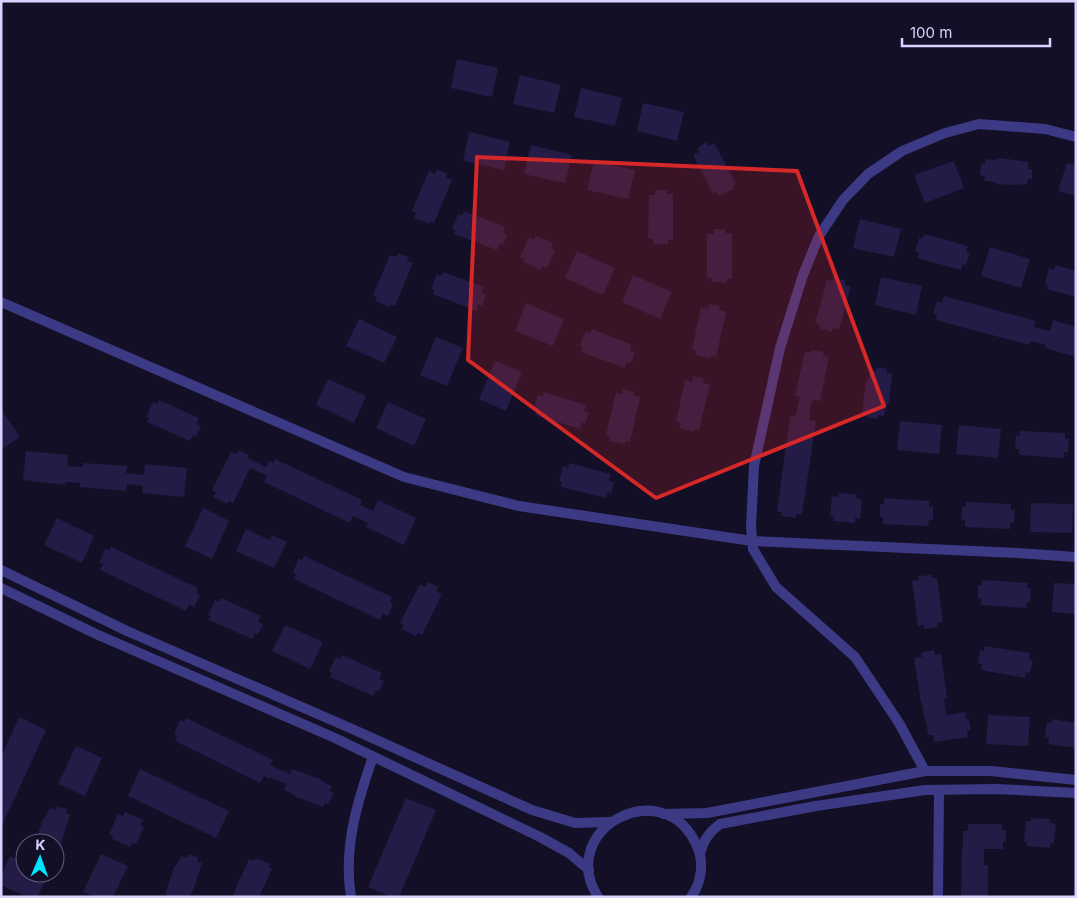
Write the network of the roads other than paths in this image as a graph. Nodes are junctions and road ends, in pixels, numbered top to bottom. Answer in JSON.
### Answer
{"nodes":[{"id":1,"x":1076,"y":137,"type":"edge"},
{"id":2,"x":1,"y":302,"type":"edge"},
{"id":3,"x":752,"y":541,"type":"junction"},
{"id":4,"x":1076,"y":557,"type":"edge"},
{"id":5,"x":1,"y":570,"type":"edge"},
{"id":6,"x":1,"y":588,"type":"edge"},
{"id":7,"x":373,"y":757,"type":"junction"},
{"id":8,"x":925,"y":771,"type":"junction"},
{"id":9,"x":1076,"y":780,"type":"edge"},
{"id":10,"x":939,"y":790,"type":"junction"},
{"id":11,"x":1076,"y":793,"type":"edge"},
{"id":12,"x":663,"y":814,"type":"junction"},
{"id":13,"x":610,"y":822,"type":"junction"},
{"id":14,"x":700,"y":854,"type":"junction"},
{"id":15,"x":589,"y":870,"type":"junction"},
{"id":16,"x":351,"y":897,"type":"edge"},
{"id":17,"x":598,"y":897,"type":"edge"},
{"id":18,"x":692,"y":897,"type":"edge"},
{"id":19,"x":938,"y":897,"type":"edge"}],
"edges":[{"from":1,"to":3,"type":"street"},
{"from":2,"to":3,"type":"street"},
{"from":3,"to":4,"type":"street"},
{"from":3,"to":8,"type":"street"},
{"from":5,"to":13,"type":"street"},
{"from":6,"to":7,"type":"street"},
{"from":7,"to":15,"type":"street"},
{"from":7,"to":16,"type":"street"},
{"from":8,"to":9,"type":"street"},
{"from":8,"to":12,"type":"street"},
{"from":10,"to":11,"type":"street"},
{"from":10,"to":14,"type":"street"},
{"from":10,"to":19,"type":"street"},
{"from":12,"to":13,"type":"street"},
{"from":12,"to":14,"type":"street"},
{"from":13,"to":15,"type":"street"},
{"from":14,"to":18,"type":"street"},
{"from":15,"to":17,"type":"street"}]}
